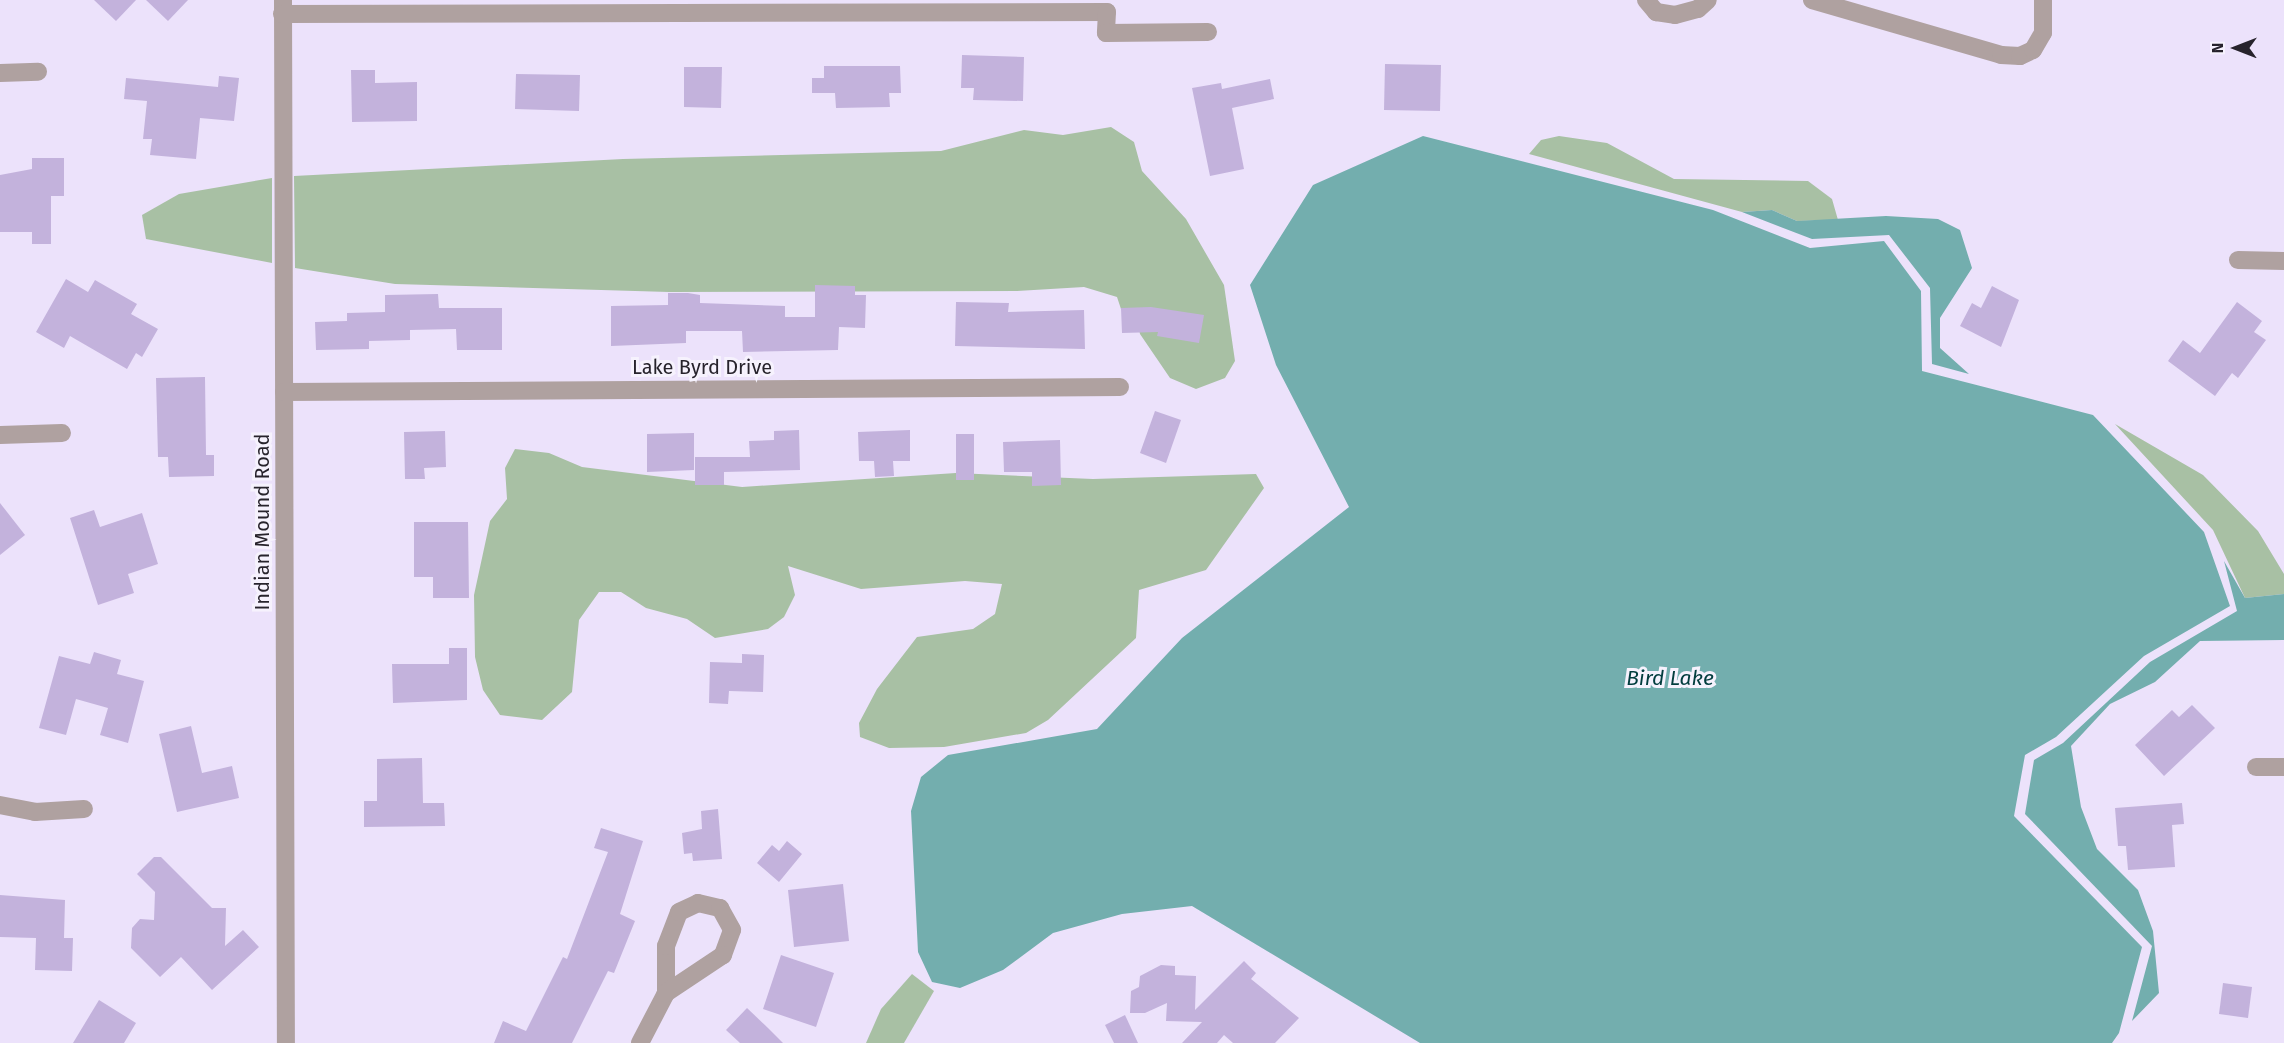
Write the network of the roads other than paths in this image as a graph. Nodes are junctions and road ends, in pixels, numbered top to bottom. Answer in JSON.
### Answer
{"nodes":[{"id":1,"x":1646,"y":0,"type":"edge"},
{"id":2,"x":1708,"y":0,"type":"edge"},
{"id":3,"x":1812,"y":0,"type":"edge"},
{"id":4,"x":2043,"y":0,"type":"edge"},
{"id":5,"x":283,"y":7,"type":"edge"},
{"id":6,"x":1208,"y":32,"type":"dead end"},
{"id":7,"x":38,"y":72,"type":"dead end"},
{"id":8,"x":0,"y":73,"type":"edge"},
{"id":9,"x":2238,"y":261,"type":"dead end"},
{"id":10,"x":2284,"y":261,"type":"edge"},
{"id":11,"x":1120,"y":387,"type":"dead end"},
{"id":12,"x":284,"y":392,"type":"junction"},
{"id":13,"x":62,"y":433,"type":"dead end"},
{"id":14,"x":0,"y":435,"type":"edge"},
{"id":15,"x":2256,"y":767,"type":"dead end"},
{"id":16,"x":2284,"y":767,"type":"edge"},
{"id":17,"x":0,"y":805,"type":"edge"},
{"id":18,"x":84,"y":810,"type":"dead end"},
{"id":19,"x":666,"y":993,"type":"junction"},
{"id":20,"x":286,"y":1043,"type":"edge"},
{"id":21,"x":640,"y":1043,"type":"edge"}],
"edges":[{"from":1,"to":2,"type":"street"},
{"from":3,"to":4,"type":"street"},
{"from":5,"to":6,"type":"street"},
{"from":5,"to":12,"type":"street","name":"Indian Mound Road"},
{"from":7,"to":8,"type":"street"},
{"from":9,"to":10,"type":"street"},
{"from":11,"to":12,"type":"street","name":"Lake Byrd Drive"},
{"from":12,"to":20,"type":"street","name":"Indian Mound Road"},
{"from":13,"to":14,"type":"street"},
{"from":15,"to":16,"type":"street"},
{"from":17,"to":18,"type":"street"},
{"from":19,"to":19,"type":"street"},
{"from":19,"to":21,"type":"street"}]}
